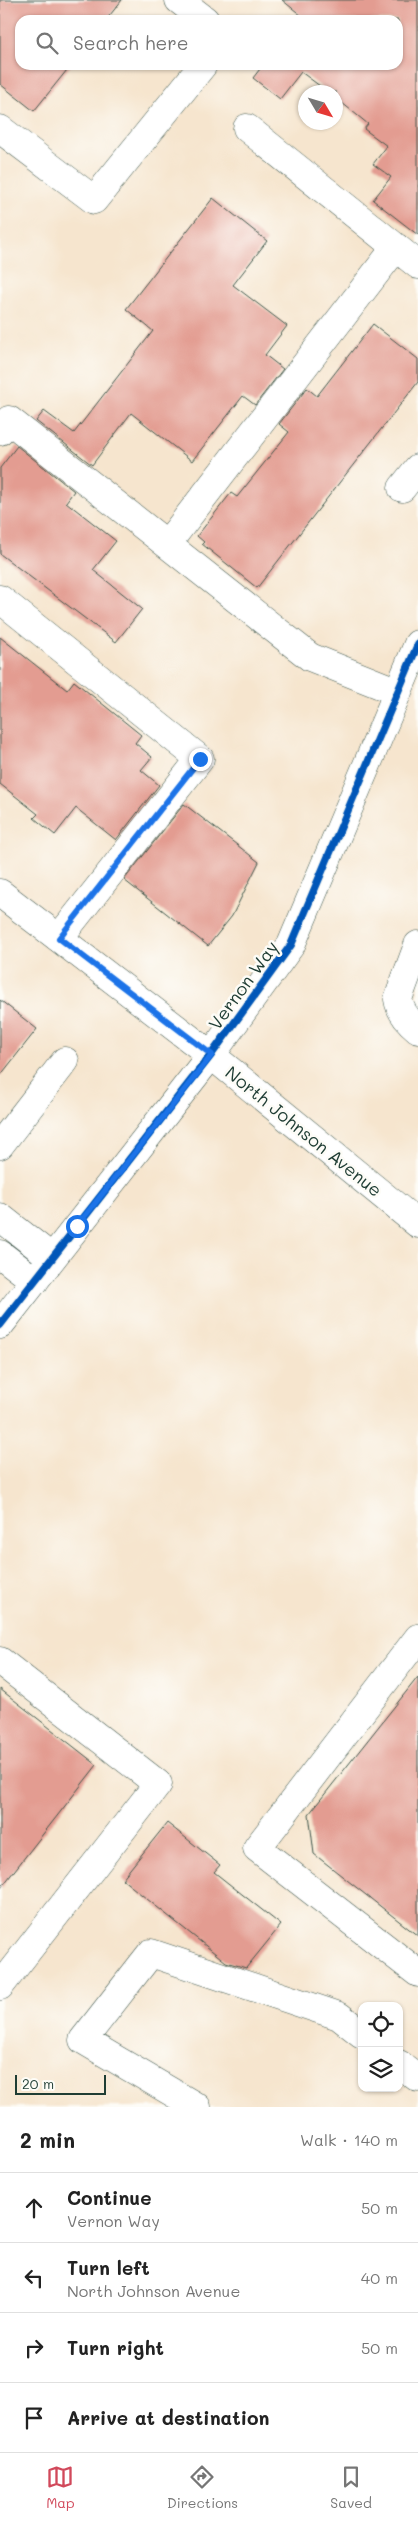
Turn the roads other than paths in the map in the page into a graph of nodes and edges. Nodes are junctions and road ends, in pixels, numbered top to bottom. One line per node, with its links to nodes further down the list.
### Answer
1 (179, 0): 2 (street)
2 (199, 15)
3 (199, 70): 5 (street)
4 (247, 128): 6 (street)
5 (0, 129)
6 (396, 247): 7 (street); 9 (street)
7 (418, 265)
8 (0, 432): 9 (street)
9 (167, 544): 12 (street)
10 (0, 599): 14 (street)
11 (418, 644): 12 (street, Vernon Way)
12 (398, 692): 17 (street, Vernon Way)
13 (0, 893): 14 (street, North Johnson Avenue)
14 (59, 938): 17 (street, North Johnson Avenue)
15 (418, 945): 16 (street)
16 (418, 1029)
17 (212, 1055): 21 (street, North Johnson Avenue); 23 (street, Vernon Way)
18 (65, 1061): 19 (street)
19 (0, 1144)
20 (0, 1216): 23 (street)
21 (418, 1224)
22 (0, 1254): 24 (street)
23 (52, 1258): 24 (street, Vernon Way)
24 (34, 1281): 25 (street, Vernon Way)
25 (0, 1325)
26 (418, 1638): 28 (street)
27 (0, 1662): 29 (street)
28 (418, 1973)
29 (0, 1986)
30 (358, 2031): 33 (street)
31 (403, 2067): 32 (street)
32 (418, 2078)
33 (197, 2107)

